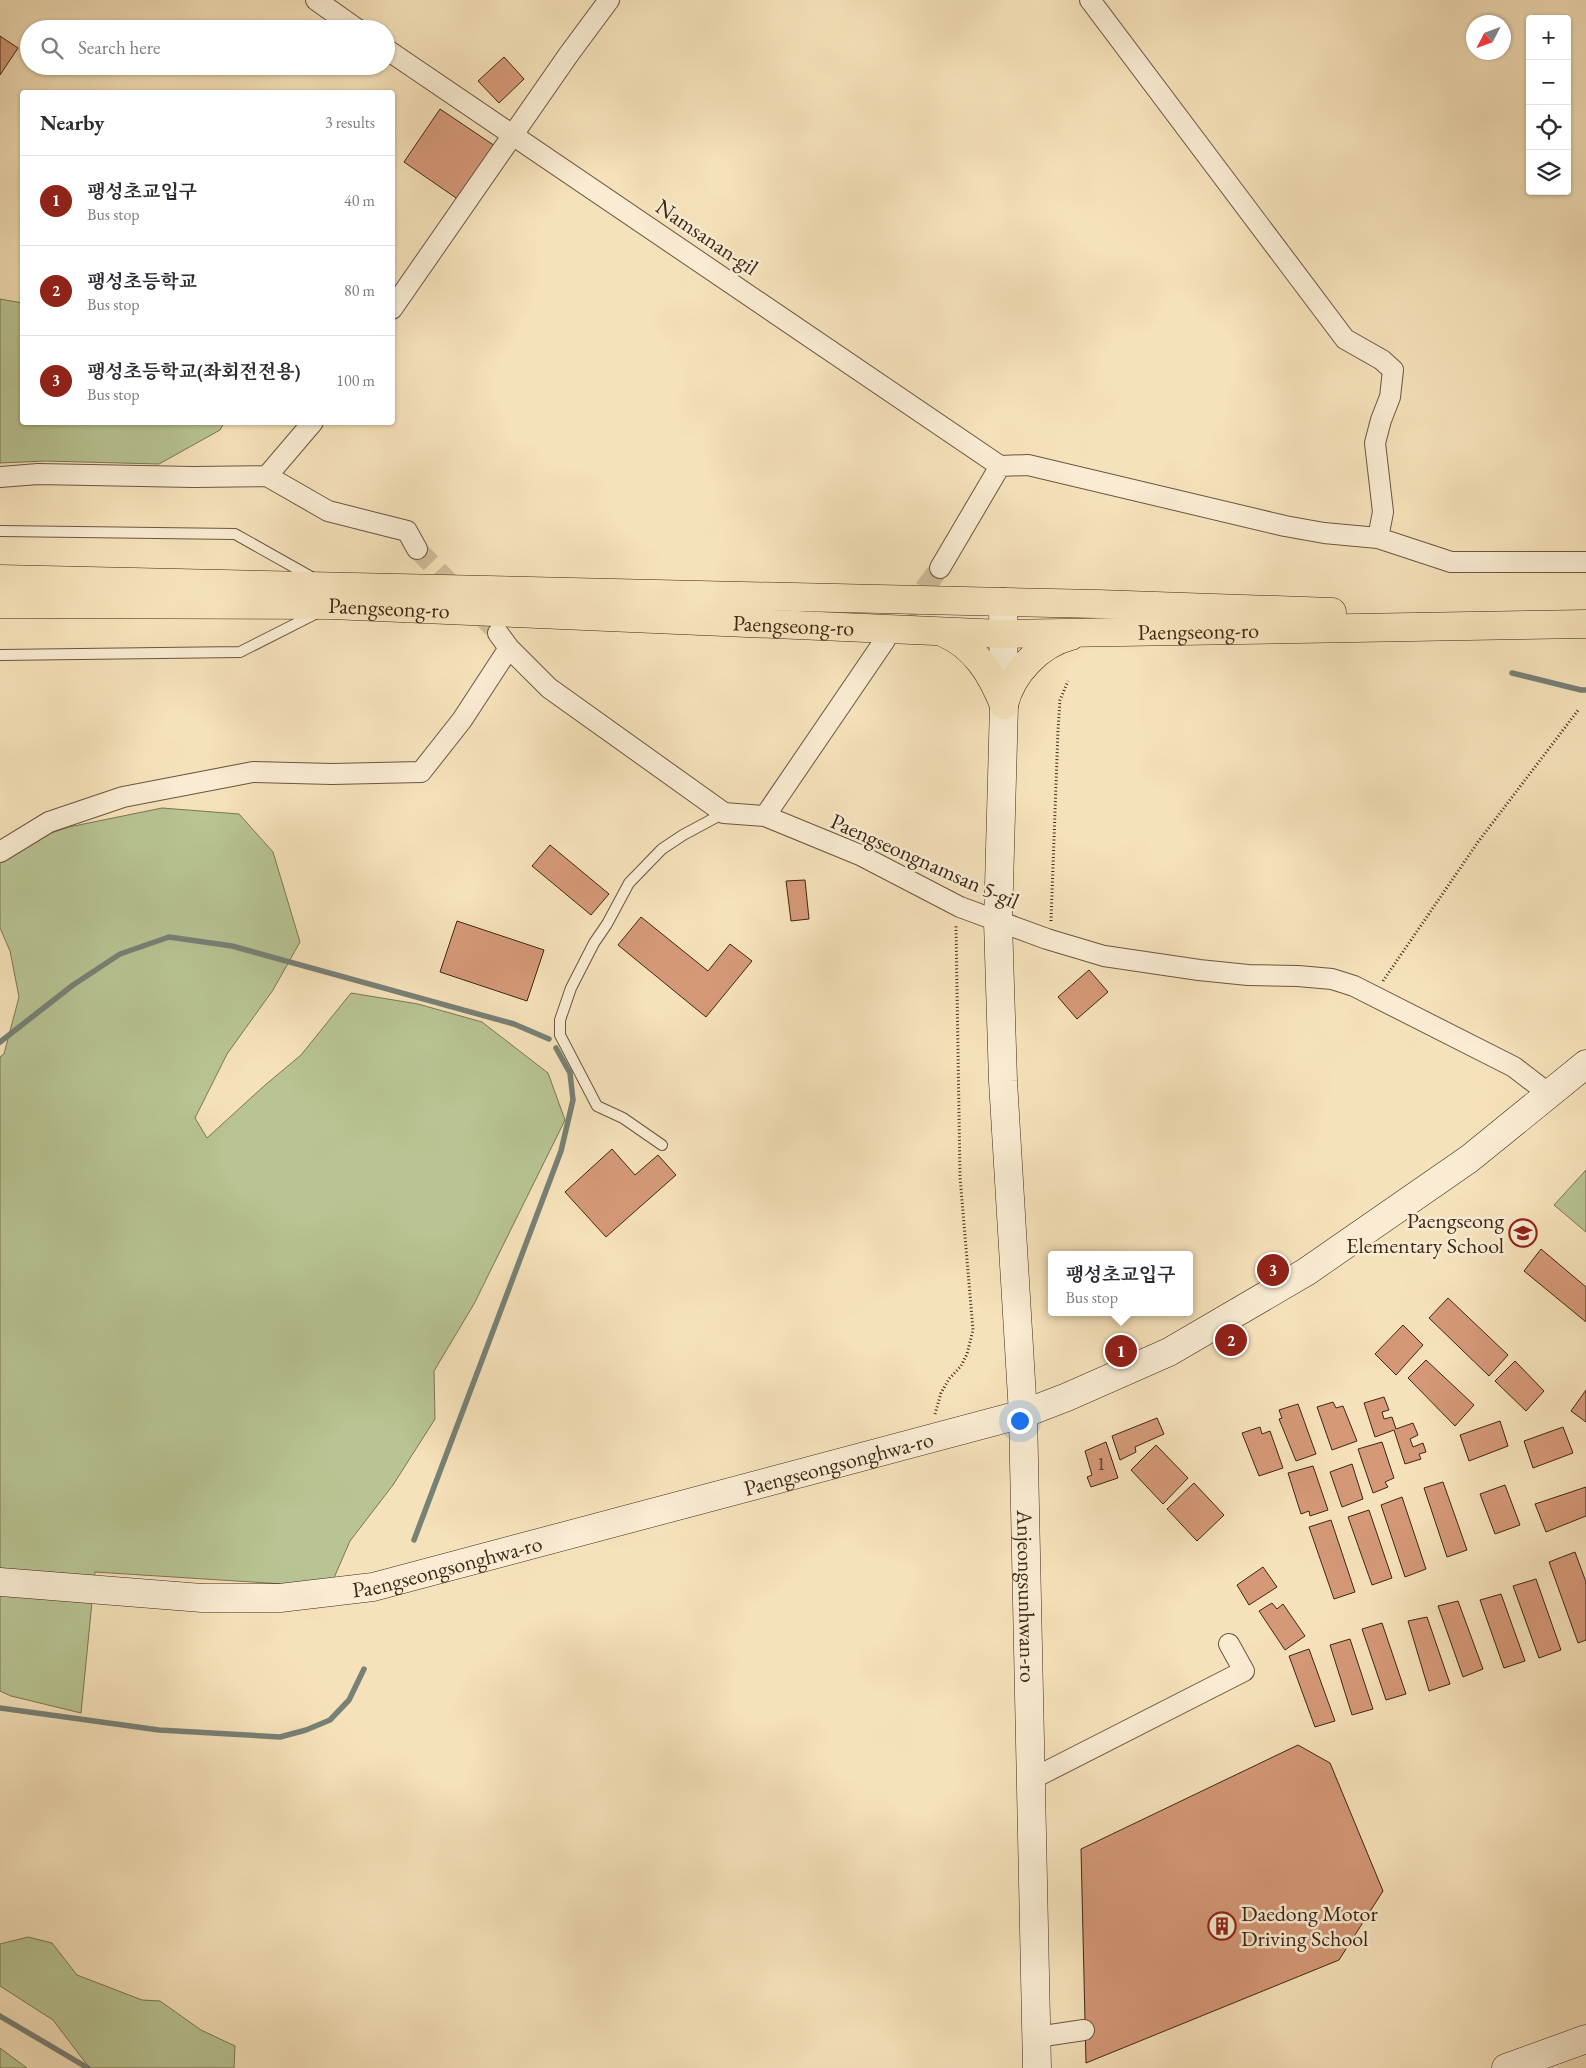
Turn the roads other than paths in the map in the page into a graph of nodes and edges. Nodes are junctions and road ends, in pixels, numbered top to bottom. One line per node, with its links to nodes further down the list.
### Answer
1 (316, 0): 4 (street)
2 (609, 0): 6 (street)
3 (1090, 0): 13 (street)
4 (344, 20)
5 (395, 55): 6 (street, Namsanan-gil)
6 (515, 135): 7 (street); 9 (street, Namsanan-gil)
7 (395, 305)
8 (310, 425): 10 (street)
9 (1000, 466): 13 (street); 16 (street)
10 (267, 476): 11 (street); 14 (street)
11 (0, 477)
12 (0, 531): 18 (lane)
13 (1378, 538): 15 (street)
14 (417, 549)
15 (1586, 562)
16 (940, 568)
17 (0, 579): 18 (main road, Paengseong-ro)
18 (330, 596): 19 (main road, Paengseong-ro); 20 (main road, Paengseong-ro); 23 (main road, Paengseong-ro); 27 (lane)
19 (1003, 602): 21 (main road, Paengseong-ro); 25 (street, Anjeongsunhwan-ro)
20 (0, 604)
21 (1586, 606)
22 (1586, 624): 24 (main road, Paengseong-ro)
23 (941, 632): 25 (main road, Paengseong-ro); 28 (main road)
24 (1081, 633): 25 (main road, Paengseong-ro); 28 (main road)
25 (1003, 634): 28 (street, Anjeongsunhwan-ro)
26 (886, 640): 30 (street)
27 (0, 656)
28 (1004, 705): 32 (street, Anjeongsunhwan-ro)
29 (724, 813): 30 (street, Paengseongnamsan 5-gil); 31 (street); 35 (lane)
30 (765, 816): 32 (street, Paengseongnamsan 5-gil)
31 (0, 852)
32 (998, 922): 34 (street, Paengseongnamsan 5-gil); 36 (street, Anjeongsunhwan-ro)
33 (1586, 1064): 34 (street, Paengseongsonghwa-ro)
34 (1549, 1094): 36 (street, Paengseongsonghwa-ro)
35 (662, 1145)
36 (1023, 1414): 37 (street, Paengseongsonghwa-ro); 39 (street, Anjeongsunhwan-ro)
37 (0, 1582)
38 (1229, 1644): 39 (street)
39 (1032, 1780): 41 (street, Anjeongsunhwan-ro)
40 (1084, 2030): 41 (street)
41 (1037, 2037): 43 (street, Anjeongsunhwan-ro)
42 (1586, 2039): 44 (street)
43 (1037, 2068)
44 (1506, 2068)

